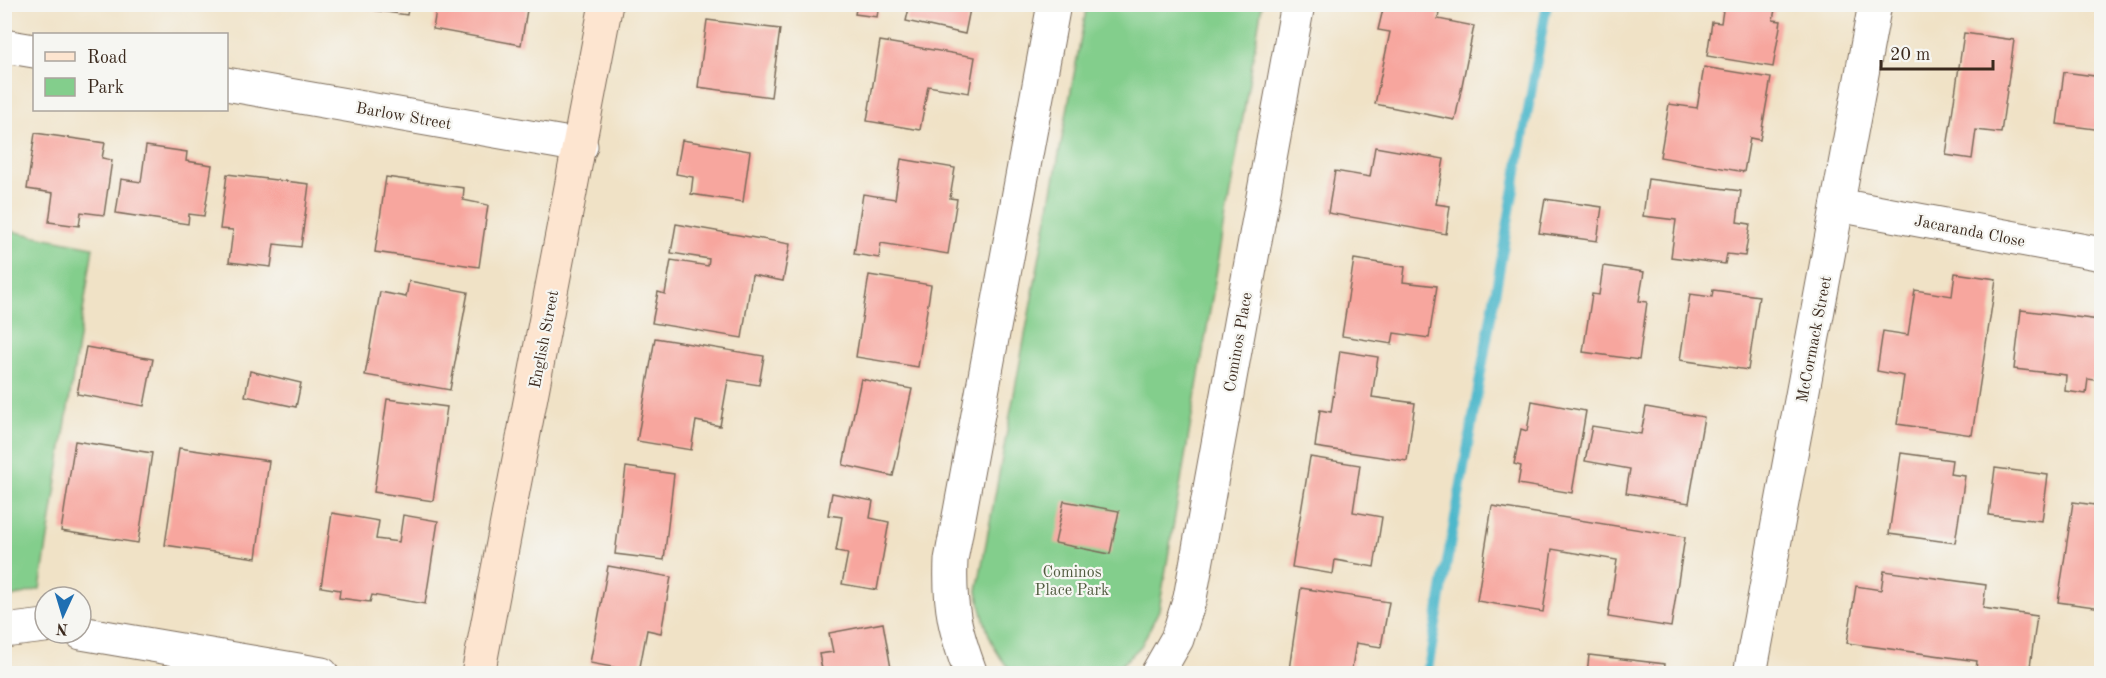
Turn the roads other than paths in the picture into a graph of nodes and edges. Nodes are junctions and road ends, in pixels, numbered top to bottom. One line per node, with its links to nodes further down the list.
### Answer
1 (606, 4): 8 (street, English Street)
2 (1054, 4): 16 (street)
3 (1298, 4): 17 (street, Cominos Place)
4 (1875, 4): 9 (street, McCormack Street)
5 (4, 46): 6 (street)
6 (33, 51)
7 (228, 84): 8 (street, Barlow Street)
8 (581, 146): 15 (street, English Street)
9 (1838, 205): 10 (street, Jacaranda Close); 18 (street, McCormack Street)
10 (2102, 254)
11 (33, 627): 12 (street)
12 (4, 631)
13 (93, 635): 14 (street)
14 (322, 674)
15 (478, 674)
16 (971, 674)
17 (1157, 674)
18 (1750, 674)

